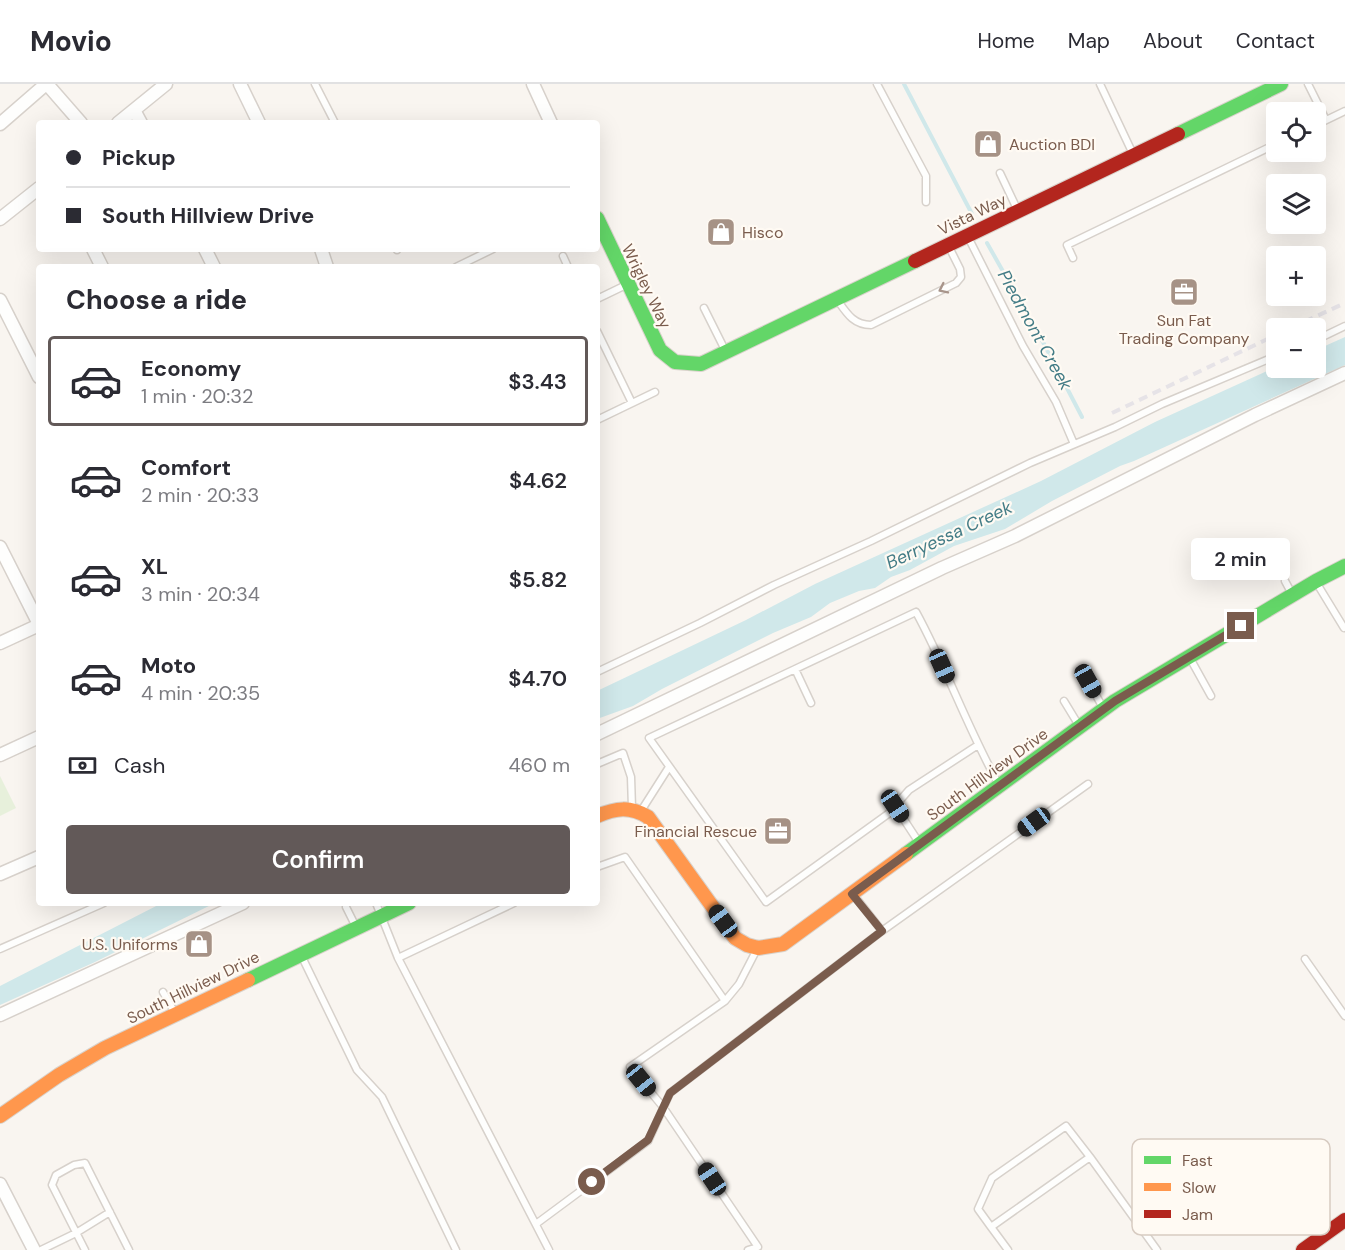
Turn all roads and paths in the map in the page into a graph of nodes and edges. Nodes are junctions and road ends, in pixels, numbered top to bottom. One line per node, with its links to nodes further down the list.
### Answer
1 (47, 84): 13 (street); 20 (street)
2 (166, 84): 11 (street)
3 (240, 84): 16 (street)
4 (315, 84): 17 (lane)
5 (533, 84): 18 (street)
6 (877, 84): 25 (lane)
7 (1100, 84): 22 (lane)
8 (1281, 84): 22 (street, Vista Way)
9 (1308, 84): 10 (lane)
10 (1317, 102)
11 (134, 110): 14 (street); 15 (street)
12 (1345, 111): 19 (lane)
13 (78, 120)
14 (122, 120)
15 (139, 120)
16 (258, 120)
17 (333, 120)
18 (550, 120)
19 (1326, 120)
20 (0, 124)
21 (1266, 149): 33 (lane)
22 (1133, 154): 26 (street, Vista Way)
23 (1000, 173): 26 (lane)
24 (36, 190): 27 (street)
25 (926, 202)
26 (1018, 210): 29 (street, Vista Way)
27 (0, 219)
28 (600, 224): 36 (street, Wrigley Way)
29 (966, 234): 30 (street, Vista Way); 52 (lane)
30 (948, 243): 38 (street, Vista Way); 38 (lane, one-way to 38)
31 (487, 252): 34 (lane)
32 (563, 256): 35 (lane)
33 (1073, 258)
34 (462, 264)
35 (567, 264)
36 (628, 284): 37 (lane); 46 (street, Wrigley Way)
37 (600, 298)
38 (836, 298): 44 (street, Vista Way)
39 (0, 300): 47 (street)
40 (704, 308): 44 (lane)
41 (1345, 326): 42 (lane)
42 (1326, 335)
43 (600, 337): 50 (lane)
44 (726, 351): 46 (street, Vista Way)
45 (1266, 360): 52 (lane)
46 (675, 362)
47 (36, 370)
48 (1345, 373): 71 (street)
49 (655, 392): 50 (lane)
50 (632, 403): 51 (lane)
51 (600, 419)
52 (1074, 444): 64 (lane)
53 (0, 547): 58 (street)
54 (1345, 566): 56 (street, South Hillview Drive)
55 (1285, 581): 57 (lane)
56 (1316, 581): 57 (street, South Hillview Drive); 60 (lane)
57 (1293, 595): 62 (street, South Hillview Drive)
58 (36, 618)
59 (36, 625): 61 (street)
60 (1344, 628)
61 (0, 643)
62 (1189, 657): 66 (lane); 69 (street, South Hillview Drive)
63 (795, 669): 68 (lane); 73 (lane); 76 (lane)
64 (600, 671)
65 (1088, 681): 69 (lane)
66 (1211, 696)
67 (1064, 701): 70 (lane)
68 (811, 703)
69 (1104, 709): 70 (street, South Hillview Drive)
70 (1079, 727): 78 (street, South Hillview Drive)
71 (600, 733)
72 (36, 738): 74 (street)
73 (978, 745): 78 (lane); 79 (lane)
74 (0, 755)
75 (600, 763): 80 (lane)
76 (669, 767): 79 (lane); 80 (lane)
77 (1088, 784): 94 (lane)
78 (1000, 786): 82 (street, South Hillview Drive)
79 (895, 806): 82 (lane)
80 (636, 810): 81 (street); 96 (street)
81 (600, 815)
82 (920, 844): 86 (street, South Hillview Drive)
83 (36, 858): 85 (street)
84 (600, 866): 101 (lane)
85 (0, 874)
86 (852, 894): 94 (lane); 96 (street, South Hillview Drive)
87 (97, 906): 95 (lane)
88 (236, 906): 103 (street)
89 (394, 906): 92 (street, South Hillview Drive)
90 (508, 906): 98 (lane)
91 (346, 907): 93 (lane)
92 (379, 909): 93 (street, South Hillview Drive); 98 (lane)
93 (356, 927): 97 (street, South Hillview Drive)
94 (882, 931): 105 (lane)
95 (0, 949)
96 (758, 949): 101 (lane)
97 (300, 954): 102 (street, South Hillview Drive); 122 (lane)
98 (398, 958): 112 (lane)
99 (1305, 958): 104 (lane)
100 (163, 992): 102 (lane)
101 (725, 1001): 105 (lane)
102 (175, 1014): 106 (street, South Hillview Drive)
103 (0, 1015)
104 (1345, 1016)
105 (663, 1107): 112 (lane); 124 (lane)
106 (0, 1116)
107 (1090, 1157): 110 (lane); 113 (lane); 113 (lane)
108 (0, 1184): 118 (street)
109 (110, 1212): 115 (lane); 115 (lane); 121 (lane)
110 (1132, 1215)
111 (1345, 1220): 114 (street)
112 (536, 1224): 123 (lane)
113 (991, 1227): 125 (lane)
114 (1330, 1231)
115 (76, 1233): 119 (lane); 120 (lane)
116 (1146, 1235): 126 (lane)
117 (1324, 1235): 127 (street)
118 (34, 1250)
119 (40, 1250)
120 (85, 1250)
121 (129, 1250)
122 (456, 1250)
123 (549, 1250)
124 (748, 1250)
125 (1008, 1250)
126 (1157, 1250)
127 (1303, 1250)

